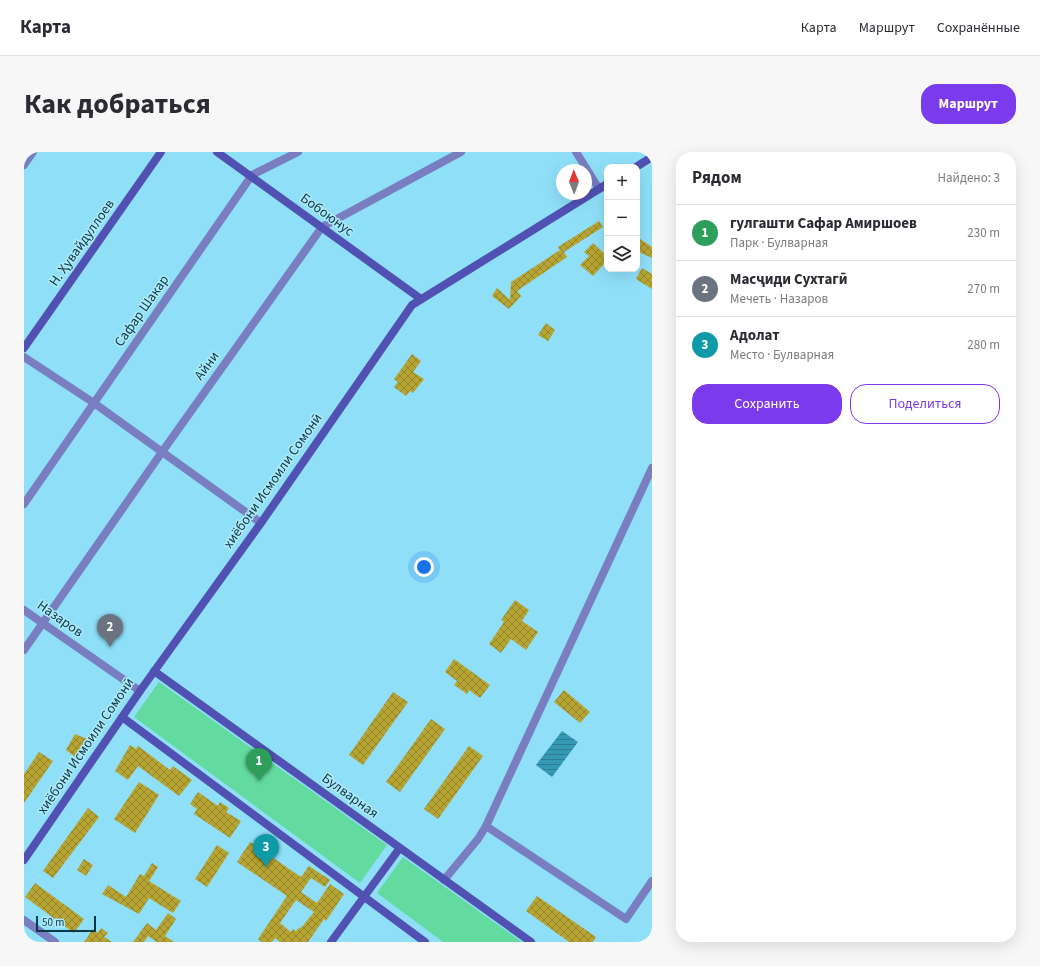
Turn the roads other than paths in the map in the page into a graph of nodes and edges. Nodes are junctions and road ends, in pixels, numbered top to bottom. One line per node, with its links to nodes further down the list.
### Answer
1 (33, 152): 10 (street)
2 (161, 152): 16 (street, Н. Ҳувайдуллоев)
3 (217, 152): 11 (street, Бобоюнус)
4 (298, 152): 11 (street, Сафар Шакар)
5 (461, 152): 7 (street, Айни)
6 (576, 152): 13 (street)
7 (447, 155): 14 (street, Айни)
8 (652, 157): 9 (street)
9 (640, 164)
10 (24, 165)
11 (252, 175): 14 (street, Бобоюнус); 18 (street, Сафар Шакар)
12 (604, 186): 13 (street, хиёбони Исмоили Сомонӣ)
13 (599, 189): 15 (street, хиёбони Исмоили Сомонӣ)
14 (322, 227): 15 (street, Бобоюнус); 19 (street, Айни)
15 (421, 299): 22 (street, хиёбони Исмоили Сомонӣ)
16 (24, 348)
17 (24, 357): 18 (street)
18 (94, 403): 19 (street); 21 (street, Сафар Шакар)
19 (162, 452): 22 (street); 24 (street, Айни)
20 (652, 468): 29 (street)
21 (24, 504)
22 (261, 523): 26 (street, хиёбони Исмоили Сомонӣ)
23 (24, 610): 24 (street, Назаров)
24 (42, 623): 25 (street, Айни); 27 (street, Назаров)
25 (24, 650)
26 (154, 671): 27 (street, хиёбони Исмоили Сомонӣ); 30 (street, Булварная)
27 (140, 691): 28 (street, хиёбони Исмоили Сомонӣ)
28 (122, 717): 31 (street, хиёбони Исмоили Сомонӣ); 34 (street)
29 (486, 826): 32 (street); 33 (street)
30 (399, 849): 32 (street, Булварная); 34 (street)
31 (24, 860)
32 (444, 880): 39 (street, Булварная)
33 (652, 881)
34 (364, 896): 37 (street); 38 (street)
35 (24, 920): 36 (street)
36 (55, 942)
37 (331, 942)
38 (426, 942)
39 (530, 942)

